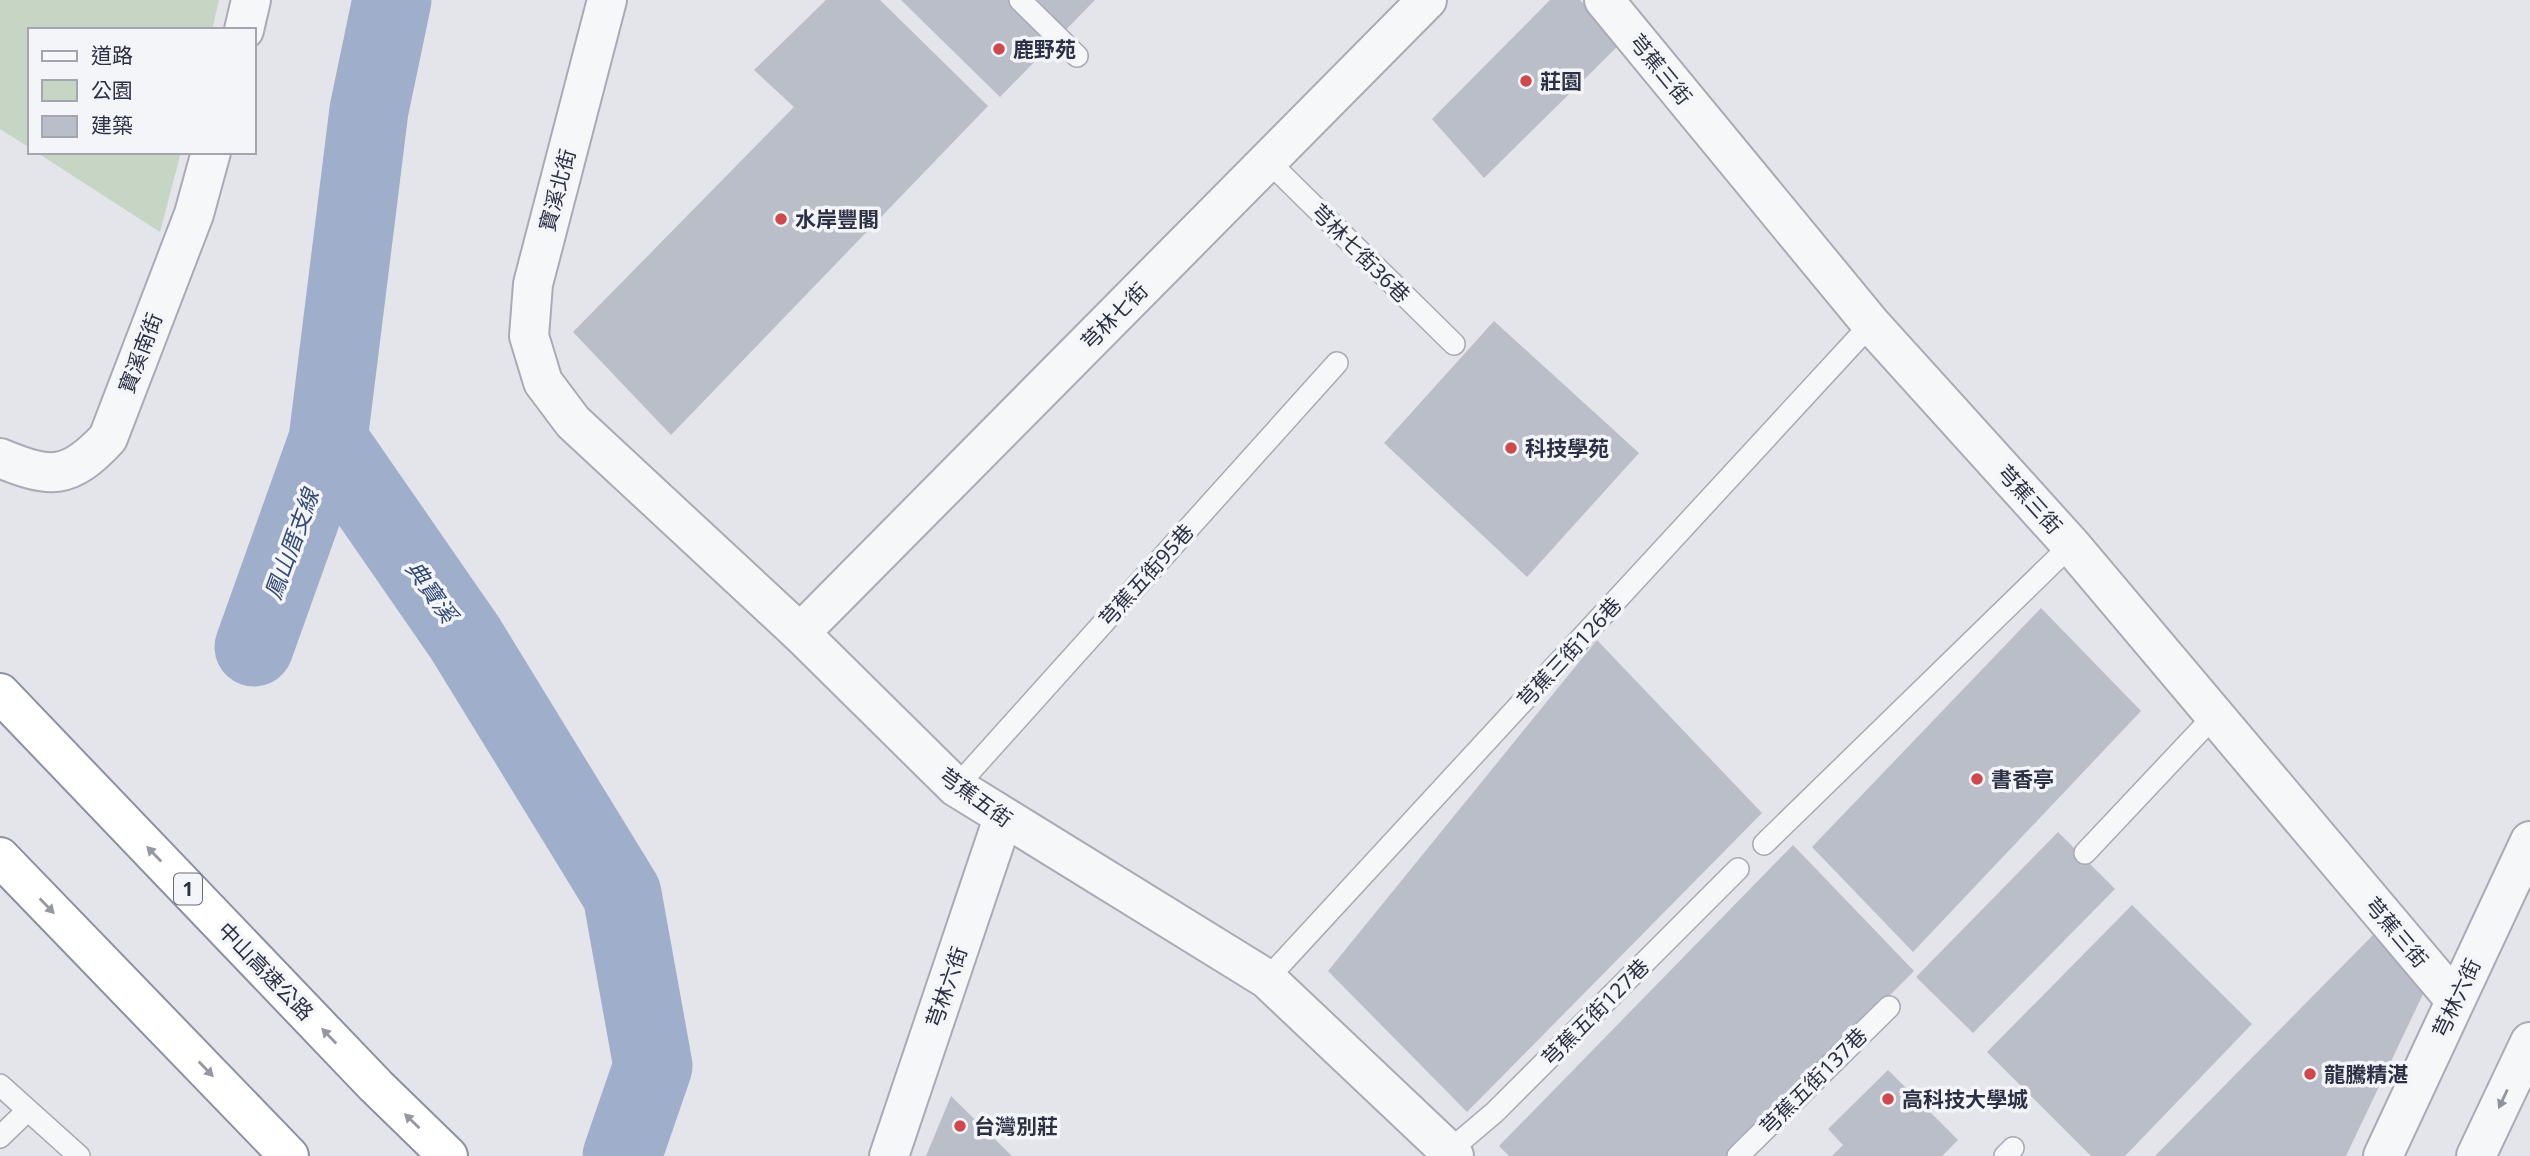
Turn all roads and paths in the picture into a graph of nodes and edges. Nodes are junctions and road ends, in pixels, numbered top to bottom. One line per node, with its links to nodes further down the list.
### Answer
1 (251, 0): 6 (street)
2 (607, 0): 13 (street, 寶溪北街)
3 (1020, 0): 7 (lane)
4 (1427, 0): 9 (street, 芎林七街)
5 (1604, 0): 10 (street, 芎蕉三街)
6 (244, 28)
7 (1077, 56)
8 (210, 154): 14 (street, 寶溪南街)
9 (1268, 161): 11 (lane, 芎林七街36巷); 16 (street, 芎林七街)
10 (1871, 324): 15 (street, 芎蕉三街); 26 (lane, 芎蕉三街126巷)
11 (1454, 344)
12 (1337, 363): 19 (lane, 芎蕉五街95巷)
13 (543, 382): 16 (street, 芎蕉五街)
14 (0, 457)
15 (2071, 545): 18 (street, 芎蕉三街); 22 (lane)
16 (800, 633): 19 (street, 芎蕉五街)
17 (0, 693): 36 (highway, 中山高速公路 / 1, one-way to 17)
18 (2214, 716): 23 (lane); 27 (street, 芎蕉三街)
19 (956, 787): 20 (street, 芎蕉五街)
20 (1003, 818): 26 (street, 芎蕉五街); 37 (street, 芎林六街)
21 (2530, 841): 27 (street, 芎林六街)
22 (1764, 844)
23 (2085, 853)
24 (0, 857): 35 (highway, one-way to 35)
25 (1738, 869): 33 (lane, 芎蕉五街127巷)
26 (1267, 979): 33 (street, 芎蕉五街)
27 (2455, 1000): 39 (street, 芎林六街)
28 (1889, 1007): 38 (lane, 芎蕉五街137巷)
29 (2530, 1042): 40 (street, one-way to 40)
30 (0, 1085): 31 (lane)
31 (29, 1110): 32 (lane); 34 (lane)
32 (0, 1137)
33 (1452, 1154)
34 (79, 1156)
35 (289, 1156)
36 (449, 1156)
37 (888, 1156)
38 (1738, 1156)
39 (2383, 1156)
40 (2476, 1156)

